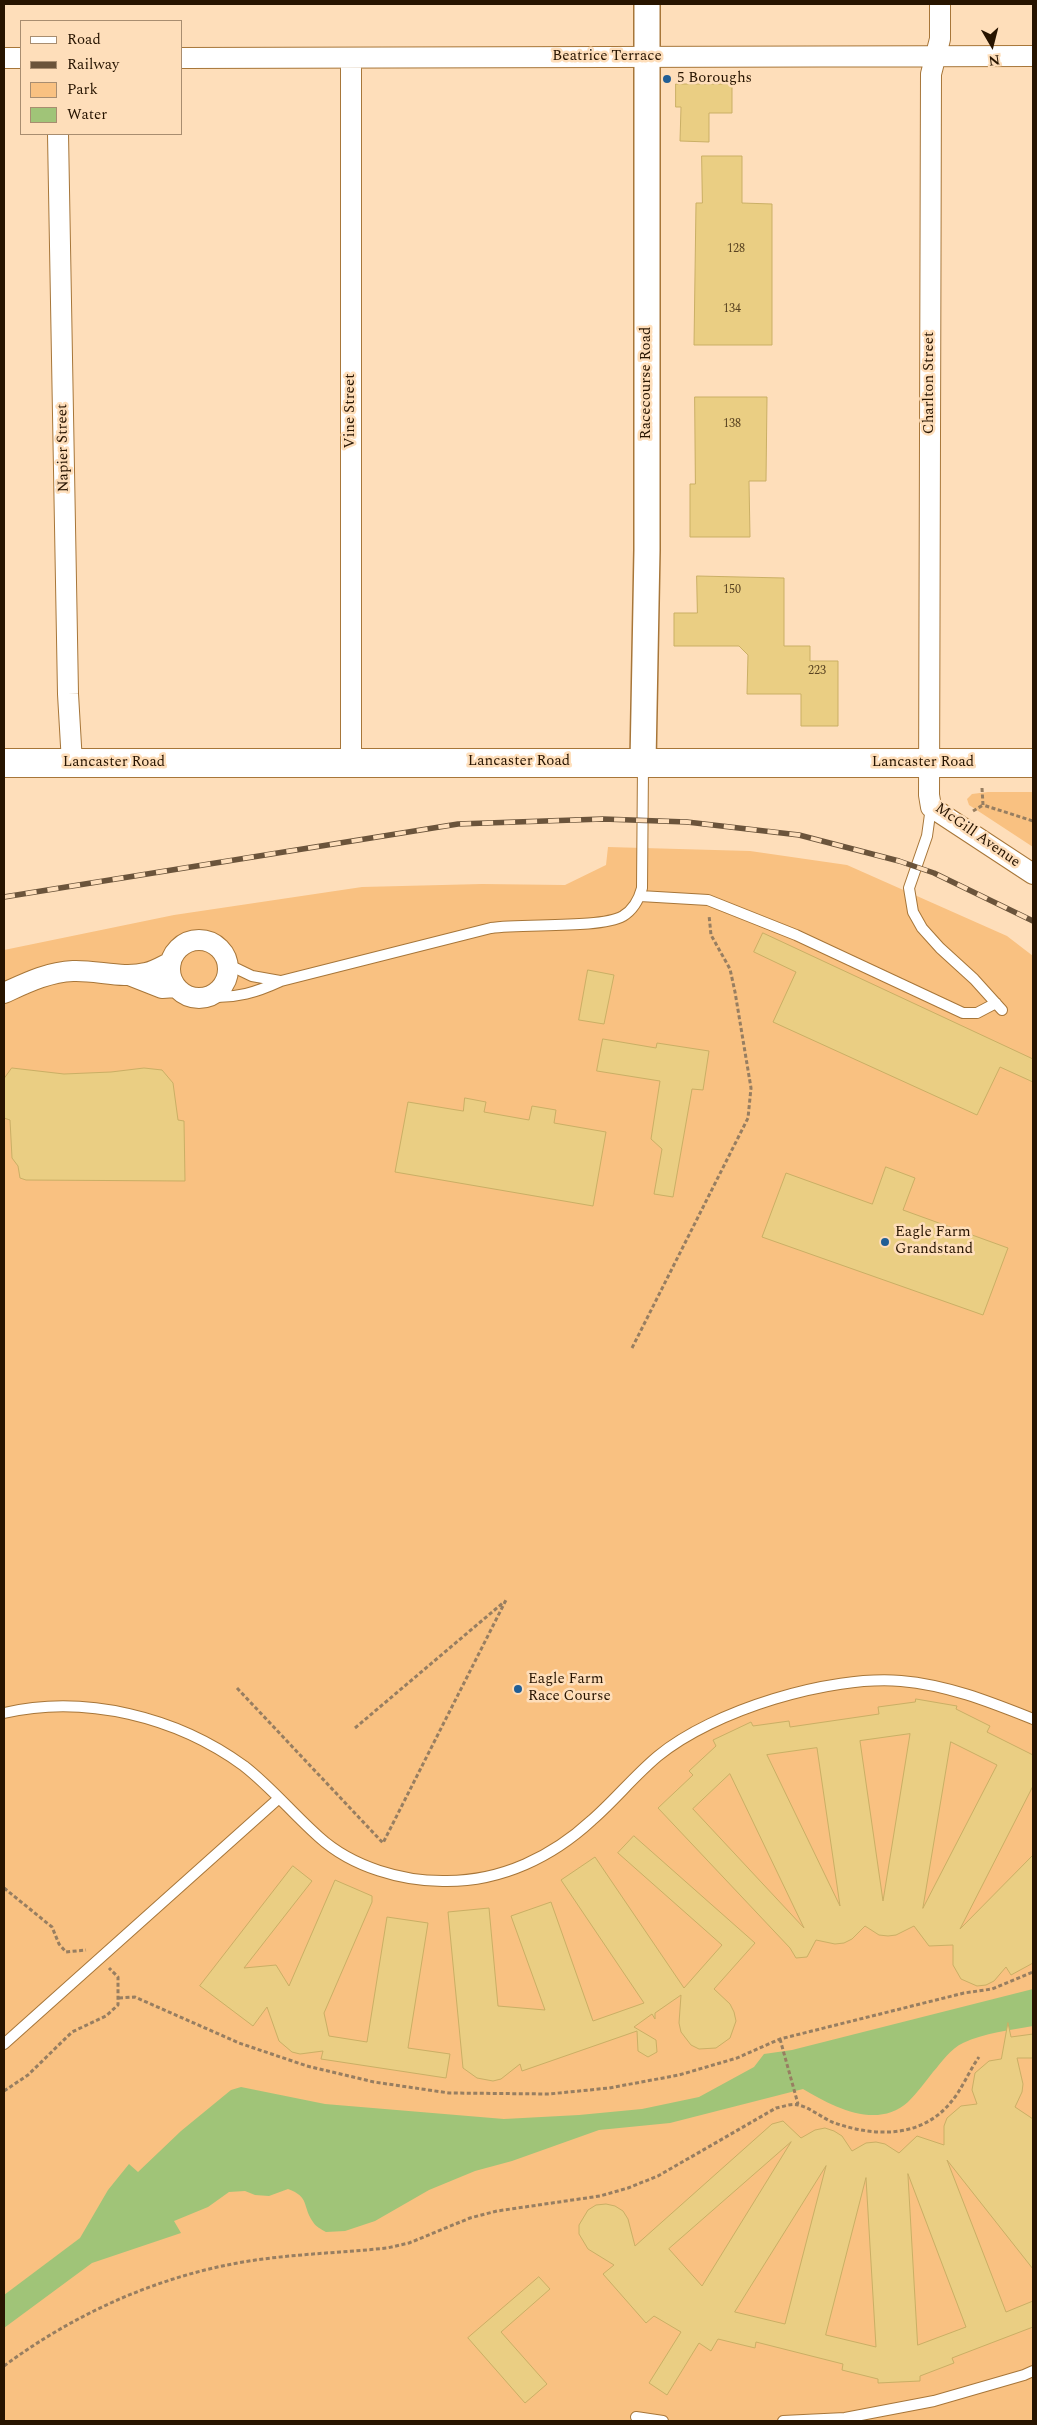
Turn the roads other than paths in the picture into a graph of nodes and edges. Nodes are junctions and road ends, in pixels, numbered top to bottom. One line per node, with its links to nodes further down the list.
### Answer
1 (648, 4): 4 (street, Racecourse Road)
2 (940, 4): 5 (street, Charlton Street)
3 (1033, 56): 5 (street, Beatrice Terrace)
4 (647, 57): 5 (street, Beatrice Terrace); 9 (street, Beatrice Terrace); 12 (street, Racecourse Road)
5 (936, 57): 13 (street, Charlton Street)
6 (4, 58): 7 (street)
7 (20, 58)
8 (182, 58): 9 (street, Beatrice Terrace)
9 (351, 59): 11 (street, Vine Street)
10 (58, 135): 15 (street, Napier Street)
11 (351, 762): 12 (main road, Lancaster Road); 15 (main road, Lancaster Road)
12 (643, 762): 13 (main road, Lancaster Road); 19 (lane)
13 (929, 762): 16 (main road, Lancaster Road); 17 (street, McGill Avenue)
14 (4, 763): 15 (main road, Lancaster Road)
15 (72, 763)
16 (1033, 763)
17 (931, 807): 18 (street, McGill Avenue); 19 (lane)
18 (1033, 874)
19 (640, 896): 23 (lane)
20 (171, 962): 21 (street); 22 (street); 24 (street)
21 (227, 964): 23 (lane); 26 (street)
22 (129, 975): 24 (street); 25 (street)
23 (281, 981): 26 (lane)
24 (176, 987): 26 (street)
25 (4, 993)
26 (209, 996)
27 (4, 1714): 29 (lane)
28 (1033, 1719): 29 (lane)
29 (278, 1799): 30 (lane)
30 (4, 2044)
31 (1033, 2371): 34 (lane)
32 (636, 2417): 33 (lane)
33 (663, 2421)
34 (783, 2421)

